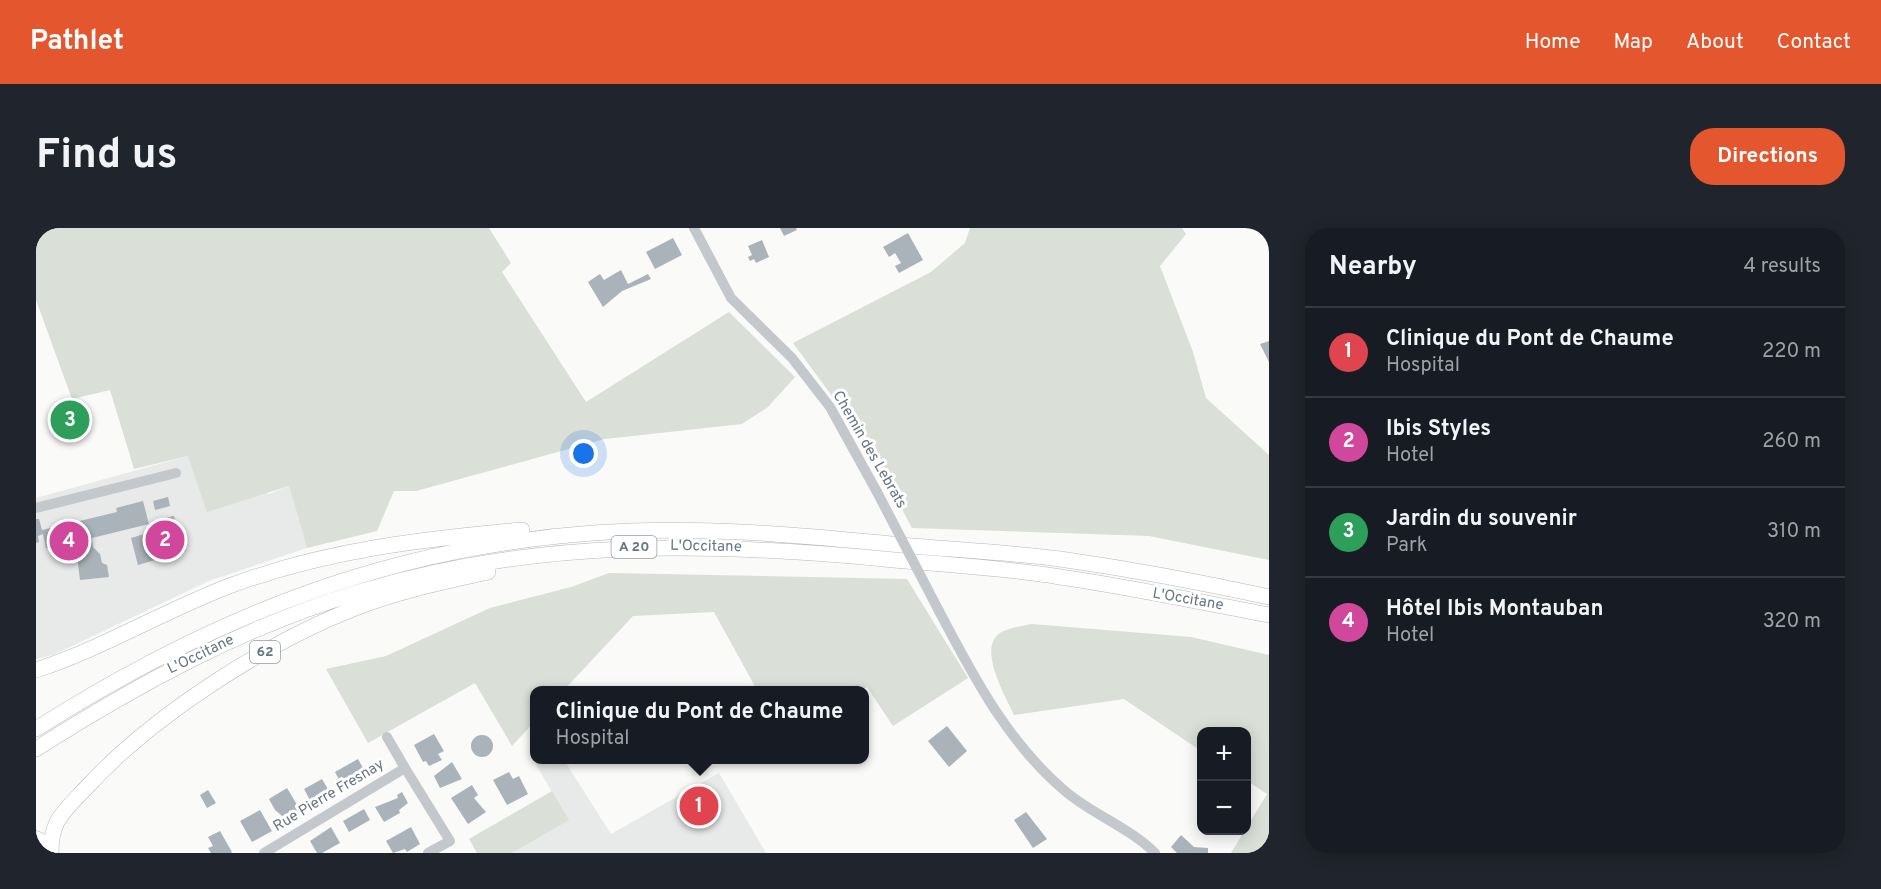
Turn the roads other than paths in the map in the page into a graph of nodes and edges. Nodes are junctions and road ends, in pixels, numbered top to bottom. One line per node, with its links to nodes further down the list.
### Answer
1 (694, 228): 17 (street, Chemin des Lebrats, bridge)
2 (176, 473): 3 (street)
3 (36, 508)
4 (594, 533): 6 (highway, L'Occitane / A 20); 8 (highway); 9 (highway, L'Occitane / A 20)
5 (549, 553): 7 (highway, L'Occitane / A 20); 11 (highway, L'Occitane / A 20); 14 (highway, 62)
6 (1269, 597)
7 (1269, 615)
8 (36, 670)
9 (36, 729)
10 (387, 737): 12 (street)
11 (36, 749)
12 (405, 768): 15 (street, Rue Pierre Fresnay); 16 (street, Rue Pierre Fresnay)
13 (36, 838): 14 (main road)
14 (50, 853)
15 (264, 853)
16 (428, 853)
17 (1155, 853)

